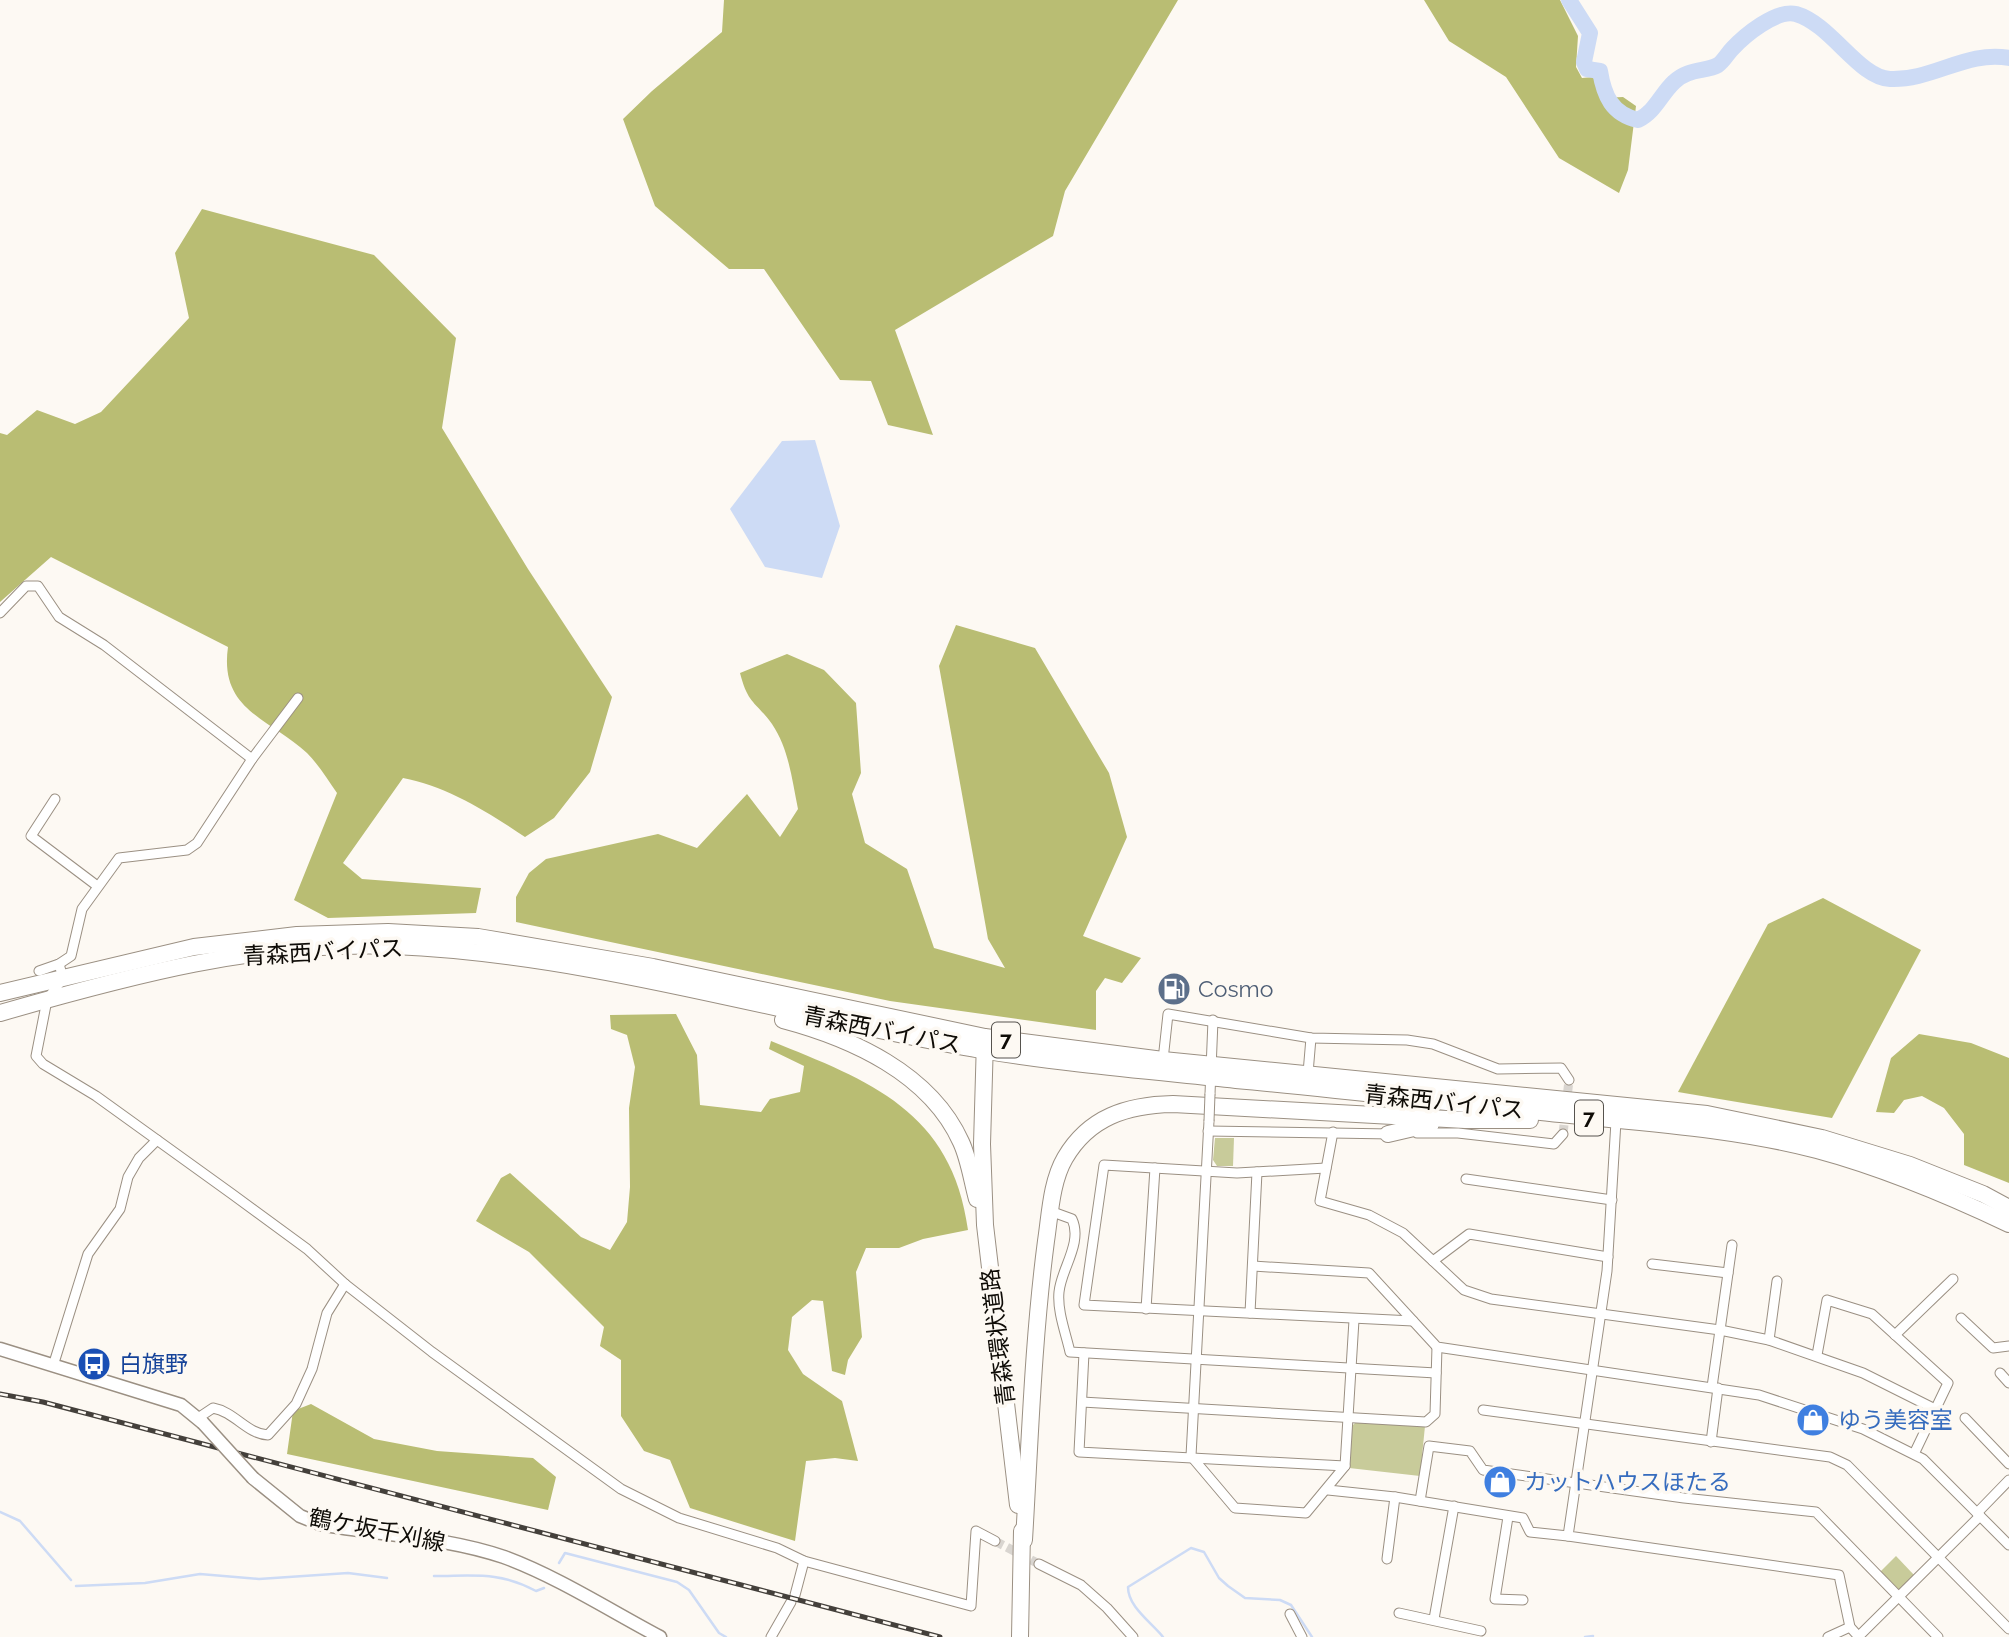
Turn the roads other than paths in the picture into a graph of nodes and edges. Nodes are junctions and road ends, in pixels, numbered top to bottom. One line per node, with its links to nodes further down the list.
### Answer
1 (0, 613): 3 (street)
2 (298, 698): 3 (street)
3 (252, 758): 5 (street)
4 (55, 799): 5 (street)
5 (96, 885): 7 (street)
6 (39, 971): 7 (street)
7 (61, 971): 9 (highway, 青森西バイパス / 7); 10 (street); 14 (highway, 青森西バイパス / 7)
8 (666, 985): 10 (highway, 青森西バイパス / 7); 14 (highway, 青森西バイパス / 7); 35 (highway)
9 (0, 993)
10 (47, 999): 11 (highway, 青森西バイパス / 7); 25 (street)
11 (0, 1013)
12 (1213, 1020): 13 (street); 15 (street); 16 (street)
13 (1311, 1038): 17 (street); 18 (street)
14 (984, 1044): 15 (highway, 青森西バイパス / 7); 16 (highway, 青森西バイパス / 7); 35 (highway, 青森環状道路 / 7)
15 (1163, 1060): 16 (highway, 青森西バイパス / 7)
16 (1210, 1071): 17 (highway, 青森西バイパス / 7); 20 (highway, 青森西バイパス / 7); 21 (street, bridge)
17 (1308, 1073): 32 (highway, 青森西バイパス / 7)
18 (1569, 1080)
19 (1465, 1120): 20 (highway); 23 (highway); 33 (highway)
20 (1616, 1121): 31 (street); 34 (highway, 青森西バイパス / 7)
21 (1209, 1126): 22 (street); 28 (street)
22 (1333, 1132): 23 (street); 27 (street)
23 (1388, 1134): 24 (street)
24 (1563, 1134)
25 (157, 1140): 44 (street); 61 (street)
26 (1155, 1168): 28 (street); 45 (street); 45 (street)
27 (1326, 1168): 29 (street); 38 (street)
28 (1204, 1170): 29 (street); 46 (street)
29 (1257, 1172): 40 (street)
30 (1466, 1179): 31 (street)
31 (1612, 1200): 37 (street)
32 (2009, 1208)
33 (1050, 1211): 58 (street); 90 (highway)
34 (2009, 1224)
35 (985, 1225): 90 (highway, 青森環状道路 / 7)
36 (1732, 1245): 41 (street)
37 (1608, 1257): 38 (street); 48 (street)
38 (1433, 1261): 48 (street)
39 (1653, 1264): 41 (street)
40 (1253, 1266): 47 (street); 51 (street)
41 (1728, 1273): 52 (street)
42 (1953, 1279): 53 (street)
43 (1777, 1281): 54 (street)
44 (345, 1284): 74 (street); 95 (street)
45 (1146, 1309): 46 (street)
46 (1198, 1311): 47 (street); 60 (street)
47 (1250, 1313): 50 (street)
48 (1600, 1313): 52 (street); 63 (street)
49 (1961, 1318): 55 (street)
50 (1354, 1320): 51 (street); 62 (street)
51 (1413, 1321): 56 (street)
52 (1720, 1329): 54 (street); 67 (street)
53 (1895, 1335): 59 (street); 69 (street)
54 (1769, 1340): 59 (street)
55 (2009, 1346)
56 (1437, 1347): 63 (street); 64 (street)
57 (0, 1349): 61 (main road, 鶴ケ坂千刈線)
58 (1084, 1353): 60 (street); 68 (street)
59 (1817, 1354): 69 (street)
60 (1195, 1360): 62 (street); 70 (street)
61 (53, 1366): 74 (main road, 鶴ケ坂千刈線)
62 (1351, 1368): 64 (street); 72 (street)
63 (1591, 1372): 67 (street); 75 (street)
64 (1436, 1373): 72 (street)
65 (2000, 1373): 66 (street)
66 (2009, 1383)
67 (1715, 1387): 76 (street); 77 (street)
68 (1083, 1402): 70 (street); 78 (street)
69 (1933, 1408): 77 (street)
70 (1192, 1409): 72 (street); 78 (street)
71 (1483, 1410): 75 (street)
72 (1348, 1417): 80 (street)
73 (1965, 1418): 79 (street)
74 (201, 1421): 105 (main road, 鶴ケ坂千刈線, bridge)
75 (1583, 1425): 76 (street); 82 (street)
76 (1710, 1442): 93 (street)
77 (1914, 1454): 87 (street)
78 (1191, 1456): 80 (street); 83 (street)
79 (2009, 1464)
80 (1345, 1466): 83 (street)
81 (2009, 1480): 87 (street)
82 (1577, 1481): 85 (street); 89 (street); 97 (street)
83 (1328, 1490): 84 (street)
84 (1395, 1497): 85 (street); 94 (street)
85 (1420, 1501): 86 (street)
86 (1454, 1506): 88 (street); 101 (street)
87 (1978, 1514): 92 (street); 93 (street)
88 (1508, 1517): 89 (street); 98 (street)
89 (1568, 1536): 102 (street)
90 (1024, 1540): 107 (highway, 青森環状道路 / 7)
91 (995, 1541): 95 (street)
92 (2009, 1545)
93 (1938, 1558): 97 (street); 103 (street)
94 (1387, 1559)
95 (804, 1560): 106 (street)
96 (1039, 1564): 108 (street)
97 (1898, 1597): 111 (street); 112 (street)
98 (1523, 1600)
99 (1398, 1613): 101 (street)
100 (1290, 1614): 109 (street)
101 (1434, 1619): 104 (street)
102 (1850, 1627): 110 (street); 111 (street)
103 (2009, 1629)
104 (1481, 1631)
105 (660, 1637)
106 (771, 1637)
107 (1020, 1637)
108 (1133, 1637)
109 (1302, 1637)
110 (1828, 1637)
111 (1858, 1637)
112 (1938, 1637)

